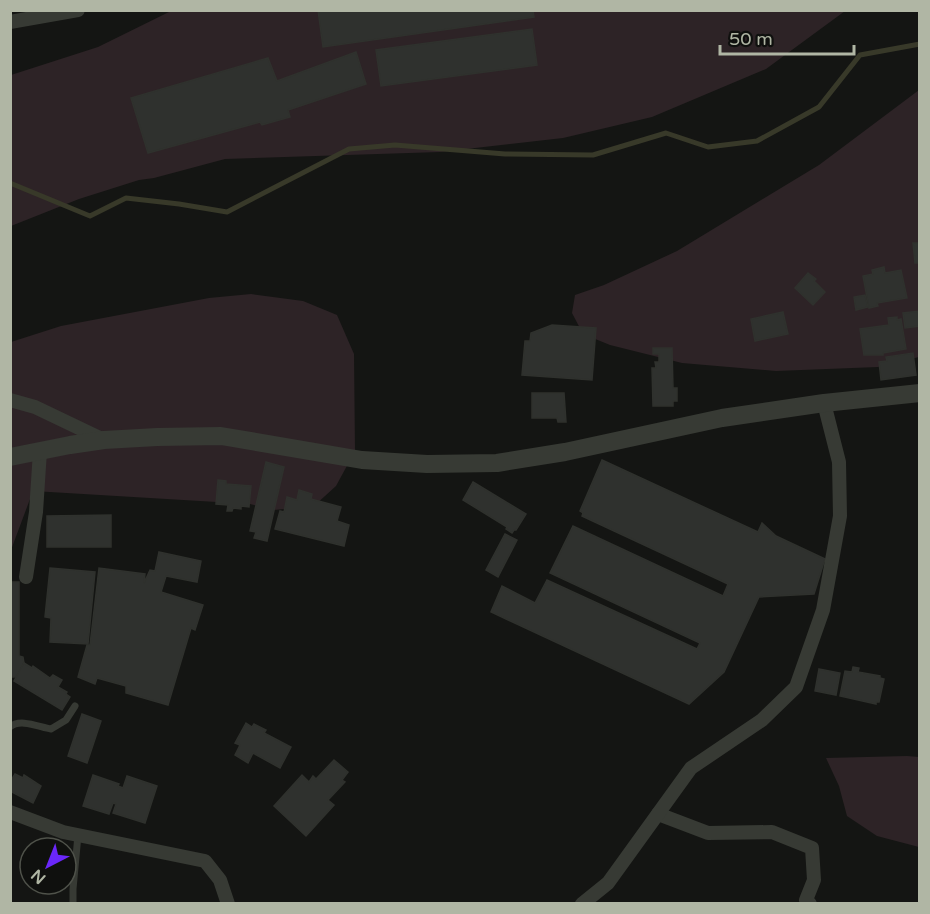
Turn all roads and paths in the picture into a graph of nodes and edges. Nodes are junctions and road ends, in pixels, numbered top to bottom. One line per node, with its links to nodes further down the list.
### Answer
1 (78, 10): 2 (street)
2 (10, 22)
3 (920, 393): 5 (street)
4 (10, 400): 6 (street)
5 (824, 403): 6 (street); 13 (street)
6 (104, 440): 7 (street)
7 (40, 451): 8 (street); 9 (street)
8 (10, 457)
9 (26, 577)
10 (75, 706): 11 (lane)
11 (10, 727)
12 (10, 812): 14 (street)
13 (658, 814): 15 (street); 18 (street)
14 (78, 835): 16 (lane); 17 (street)
15 (807, 902)
16 (73, 903)
17 (228, 903)
18 (582, 903)

